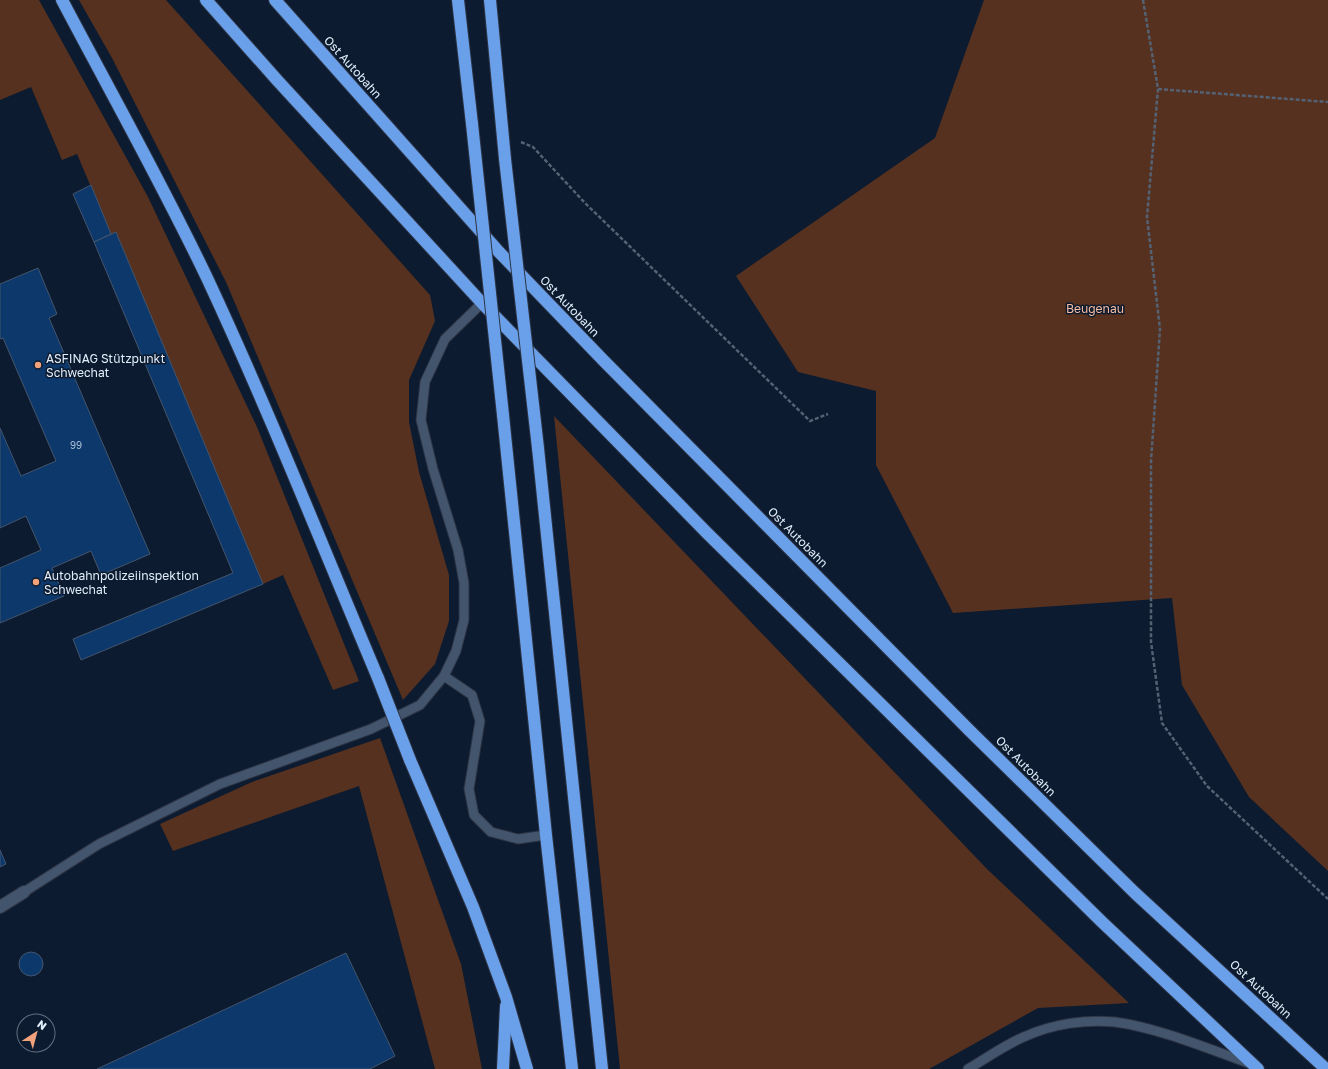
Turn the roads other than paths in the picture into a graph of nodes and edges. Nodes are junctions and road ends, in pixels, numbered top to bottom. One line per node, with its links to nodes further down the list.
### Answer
1 (62, 0): 11 (highway, bridge)
2 (206, 0): 6 (highway)
3 (275, 0): 18 (highway, Ost Autobahn)
4 (458, 0): 8 (highway, bridge)
5 (490, 0): 16 (highway, bridge)
6 (482, 303): 7 (lane); 12 (highway)
7 (444, 676): 8 (lane); 9 (lane)
8 (546, 835): 15 (highway)
9 (24, 892): 10 (street)
10 (0, 907)
11 (506, 997): 13 (highway); 14 (highway)
12 (1255, 1067): 17 (lane)
13 (503, 1069)
14 (527, 1069)
15 (572, 1069)
16 (602, 1069)
17 (968, 1069)
18 (1326, 1069)

